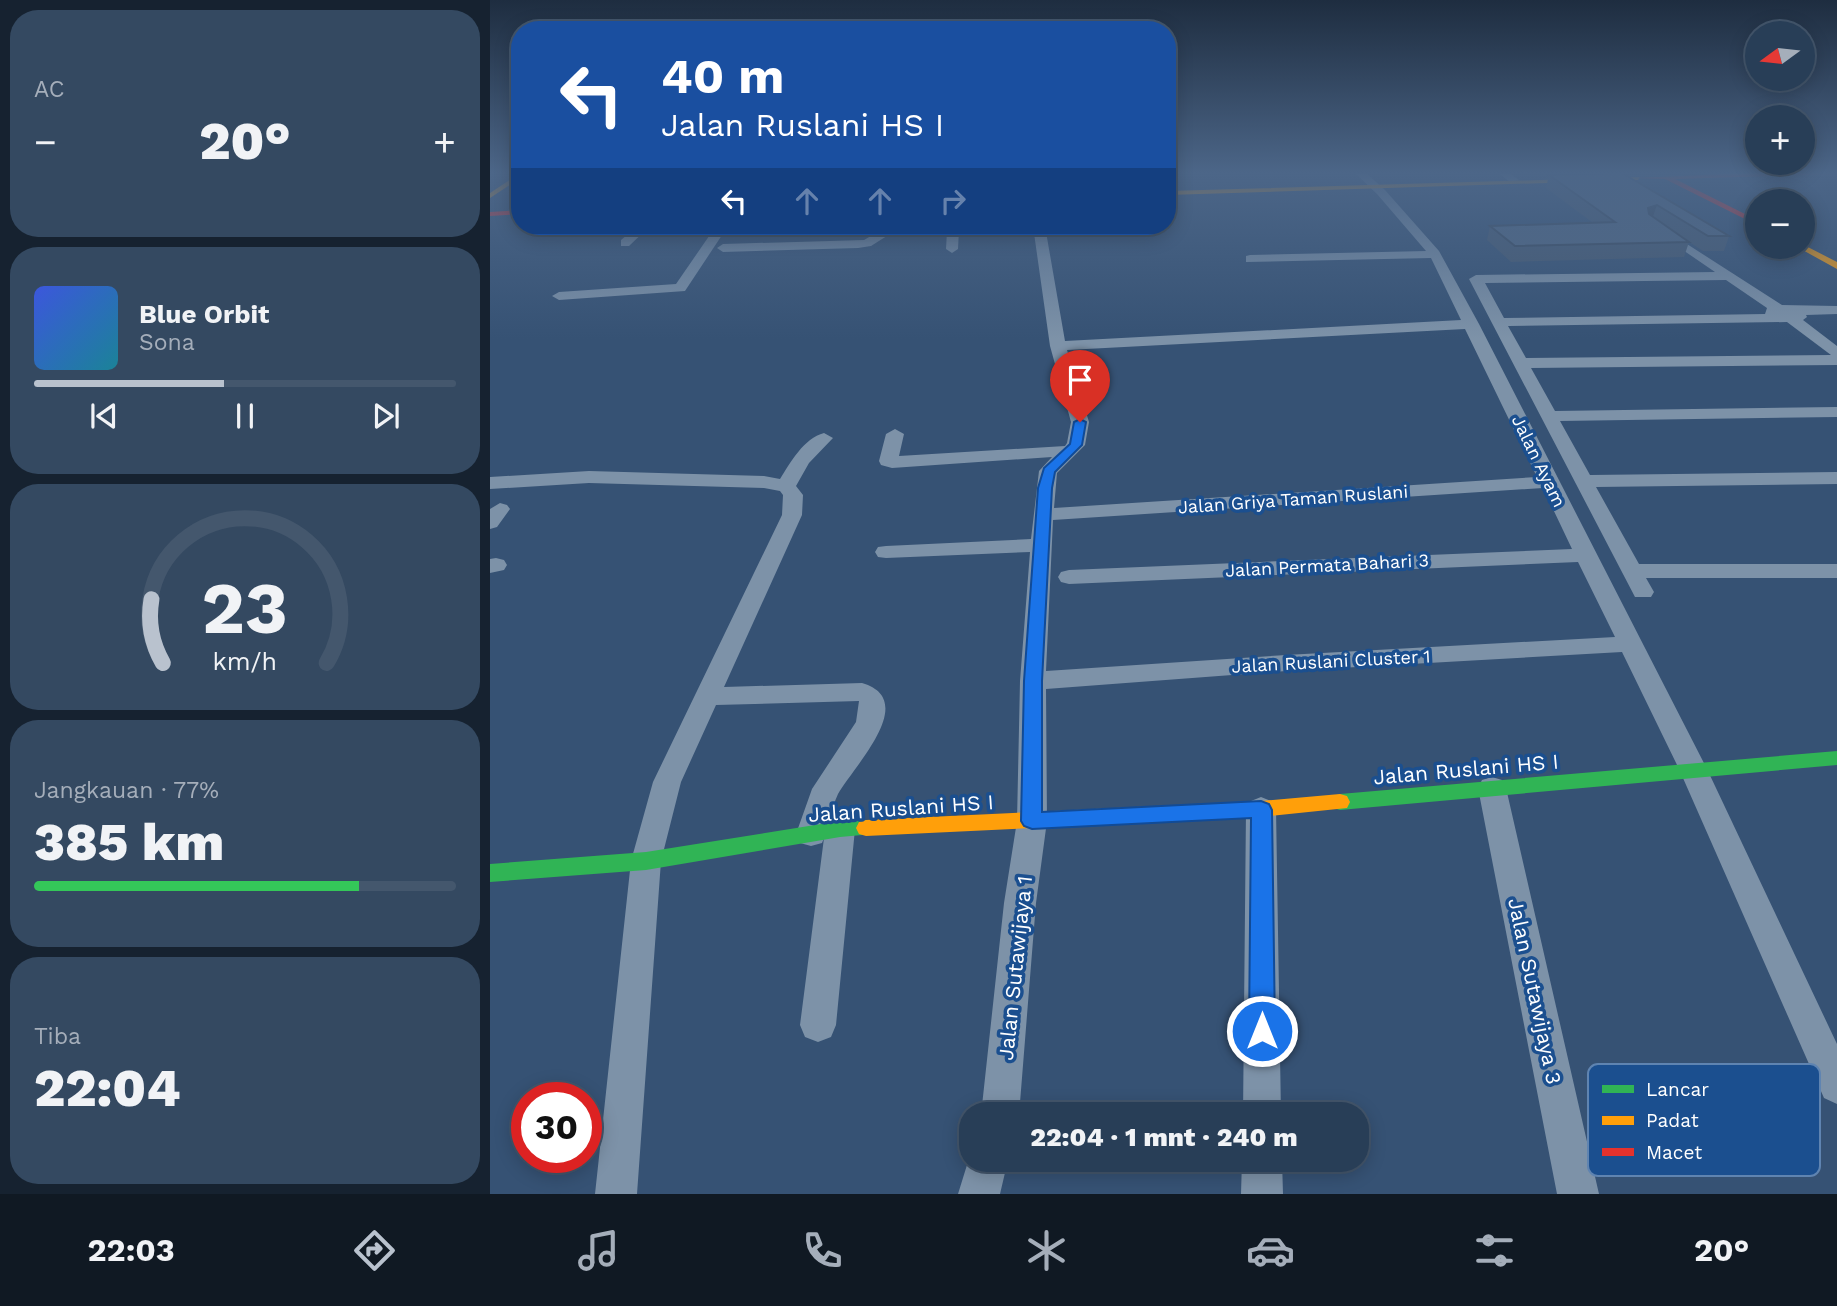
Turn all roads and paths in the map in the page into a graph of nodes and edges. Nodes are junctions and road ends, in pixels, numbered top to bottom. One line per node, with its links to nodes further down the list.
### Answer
1 (1411, 228): 13 (street, Jalan Ayam)
2 (1657, 228): 17 (street)
3 (634, 235): 8 (street)
4 (716, 235): 18 (street)
5 (882, 235): 10 (street)
6 (953, 235): 11 (street)
7 (1040, 235): 26 (street, Jalan Sutawijaya 1)
8 (625, 243)
9 (1815, 243): 14 (main road)
10 (723, 248)
11 (952, 249)
12 (1815, 253): 16 (main road)
13 (1435, 254): 15 (street); 25 (street, Jalan Ayam)
14 (1837, 254)
15 (1250, 259)
16 (1837, 266)
17 (1731, 276): 22 (street); 24 (street)
18 (676, 290): 19 (street); 20 (street)
19 (559, 296)
20 (668, 306)
21 (1837, 310): 22 (street)
22 (1786, 314): 23 (street); 24 (street); 27 (street)
23 (1837, 317)
24 (1497, 319): 29 (street)
25 (1472, 324): 26 (street); 37 (street, Jalan Ayam)
26 (1058, 346): 34 (street, Jalan Sutawijaya 1)
27 (1837, 353)
28 (1837, 360): 29 (street)
29 (1521, 363): 31 (street)
30 (1837, 412): 31 (street)
31 (1549, 416): 36 (street)
32 (895, 435): 34 (street)
33 (824, 438): 39 (street)
34 (1067, 451): 40 (street, Jalan Sutawijaya 1)
35 (1837, 478): 36 (street)
36 (1584, 481): 44 (street)
37 (1538, 482): 40 (street, Jalan Griya Taman Ruslani); 43 (street, Jalan Ayam)
38 (490, 483): 39 (street)
39 (786, 486): 50 (street)
40 (1050, 515): 41 (street, Jalan Sutawijaya 1)
41 (1041, 545): 42 (street); 49 (street, Jalan Sutawijaya 1)
42 (886, 551)
43 (1585, 555): 46 (street, Jalan Permata Bahari 3); 48 (street, Jalan Ayam)
44 (1632, 571): 45 (street); 47 (street)
45 (1837, 571)
46 (1069, 577)
47 (1643, 592)
48 (1630, 645): 49 (street, Jalan Ruslani Cluster 1); 52 (street, Jalan Ayam)
49 (1033, 681): 55 (street, Jalan Sutawijaya 1)
50 (706, 696): 56 (street); 57 (street)
51 (1837, 758): 52 (main road, Jalan Ruslani HS I)
52 (1692, 769): 53 (main road, Jalan Ruslani HS I); 60 (street, Jalan Ayam)
53 (1492, 788): 54 (main road, Jalan Ruslani HS I); 68 (street, Jalan Sutawijaya 3)
54 (1261, 810): 55 (main road, Jalan Ruslani HS I); 62 (street)
55 (1032, 821): 56 (main road, Jalan Ruslani HS I); 61 (street, Jalan Sutawijaya 1)
56 (825, 832): 57 (main road, Jalan Ruslani HS I); 59 (street)
57 (646, 861): 58 (main road, Jalan Ruslani HS I); 65 (street)
58 (490, 873)
59 (818, 1025)
60 (1837, 1085)
61 (1001, 1102)
62 (1262, 1102)
63 (985, 1172): 66 (street)
64 (1262, 1172): 67 (street)
65 (616, 1194)
66 (979, 1194)
67 (1262, 1194)
68 (1578, 1194)

